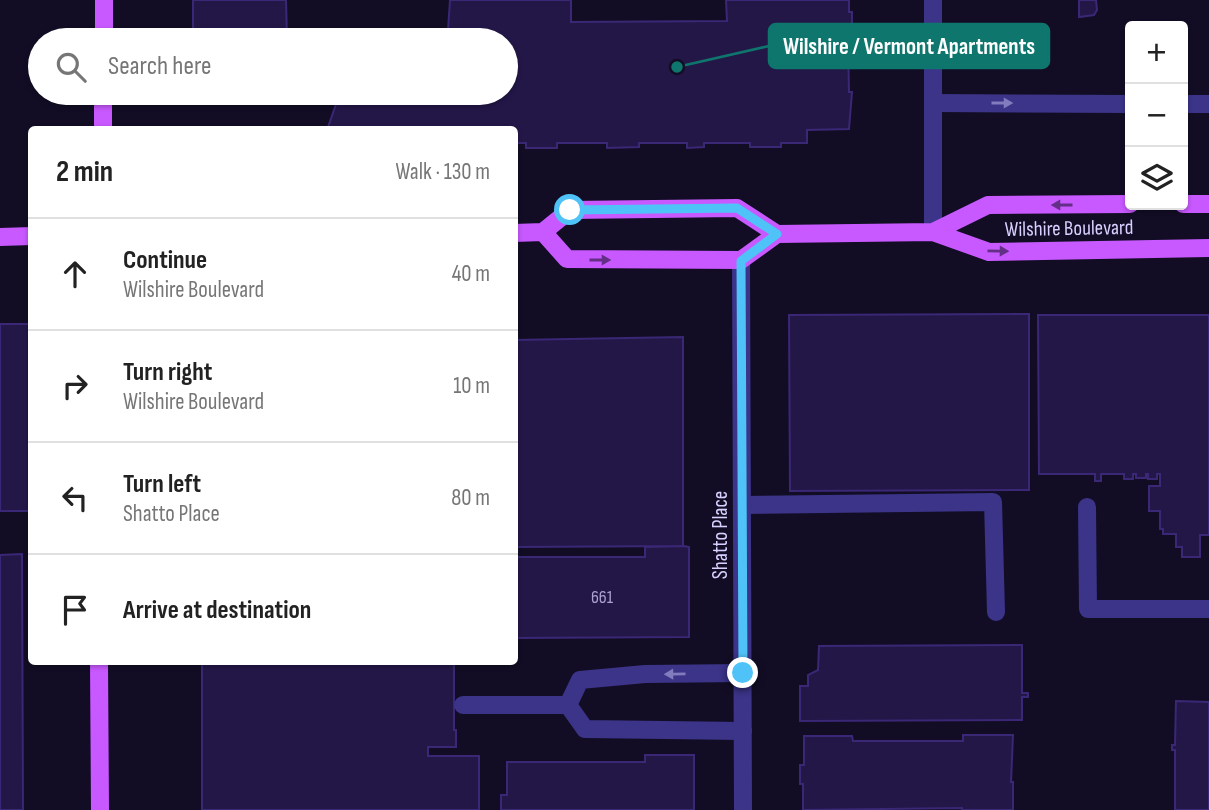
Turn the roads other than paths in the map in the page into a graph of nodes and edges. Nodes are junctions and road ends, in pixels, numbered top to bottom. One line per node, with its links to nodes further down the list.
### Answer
1 (104, 0): 3 (main road)
2 (933, 0): 4 (street)
3 (104, 28)
4 (933, 103): 5 (street, one-way to 5); 14 (street)
5 (1125, 104)
6 (1188, 104): 7 (street)
7 (1209, 104)
8 (103, 105): 9 (main road)
9 (103, 126)
10 (1125, 204): 14 (main road, Wilshire Boulevard, one-way to 14)
11 (1188, 204): 12 (main road)
12 (1209, 204)
13 (544, 232): 15 (main road); 16 (main road); 20 (main road, one-way to 20)
14 (933, 232): 16 (main road, Wilshire Boulevard); 19 (main road, Wilshire Boulevard, one-way to 19)
15 (518, 233)
16 (777, 234): 20 (main road)
17 (28, 236): 18 (main road)
18 (0, 237)
19 (1209, 248)
20 (741, 261): 21 (street, Shatto Place)
21 (743, 505): 24 (street); 26 (street, Shatto Place)
22 (1087, 507): 23 (street)
23 (1209, 609)
24 (996, 612)
25 (99, 665): 30 (main road)
26 (743, 673): 28 (street, one-way to 28); 29 (street, Shatto Place)
27 (463, 705): 28 (street)
28 (568, 705): 29 (street)
29 (743, 731): 31 (street, Shatto Place)
30 (100, 810)
31 (743, 810)

